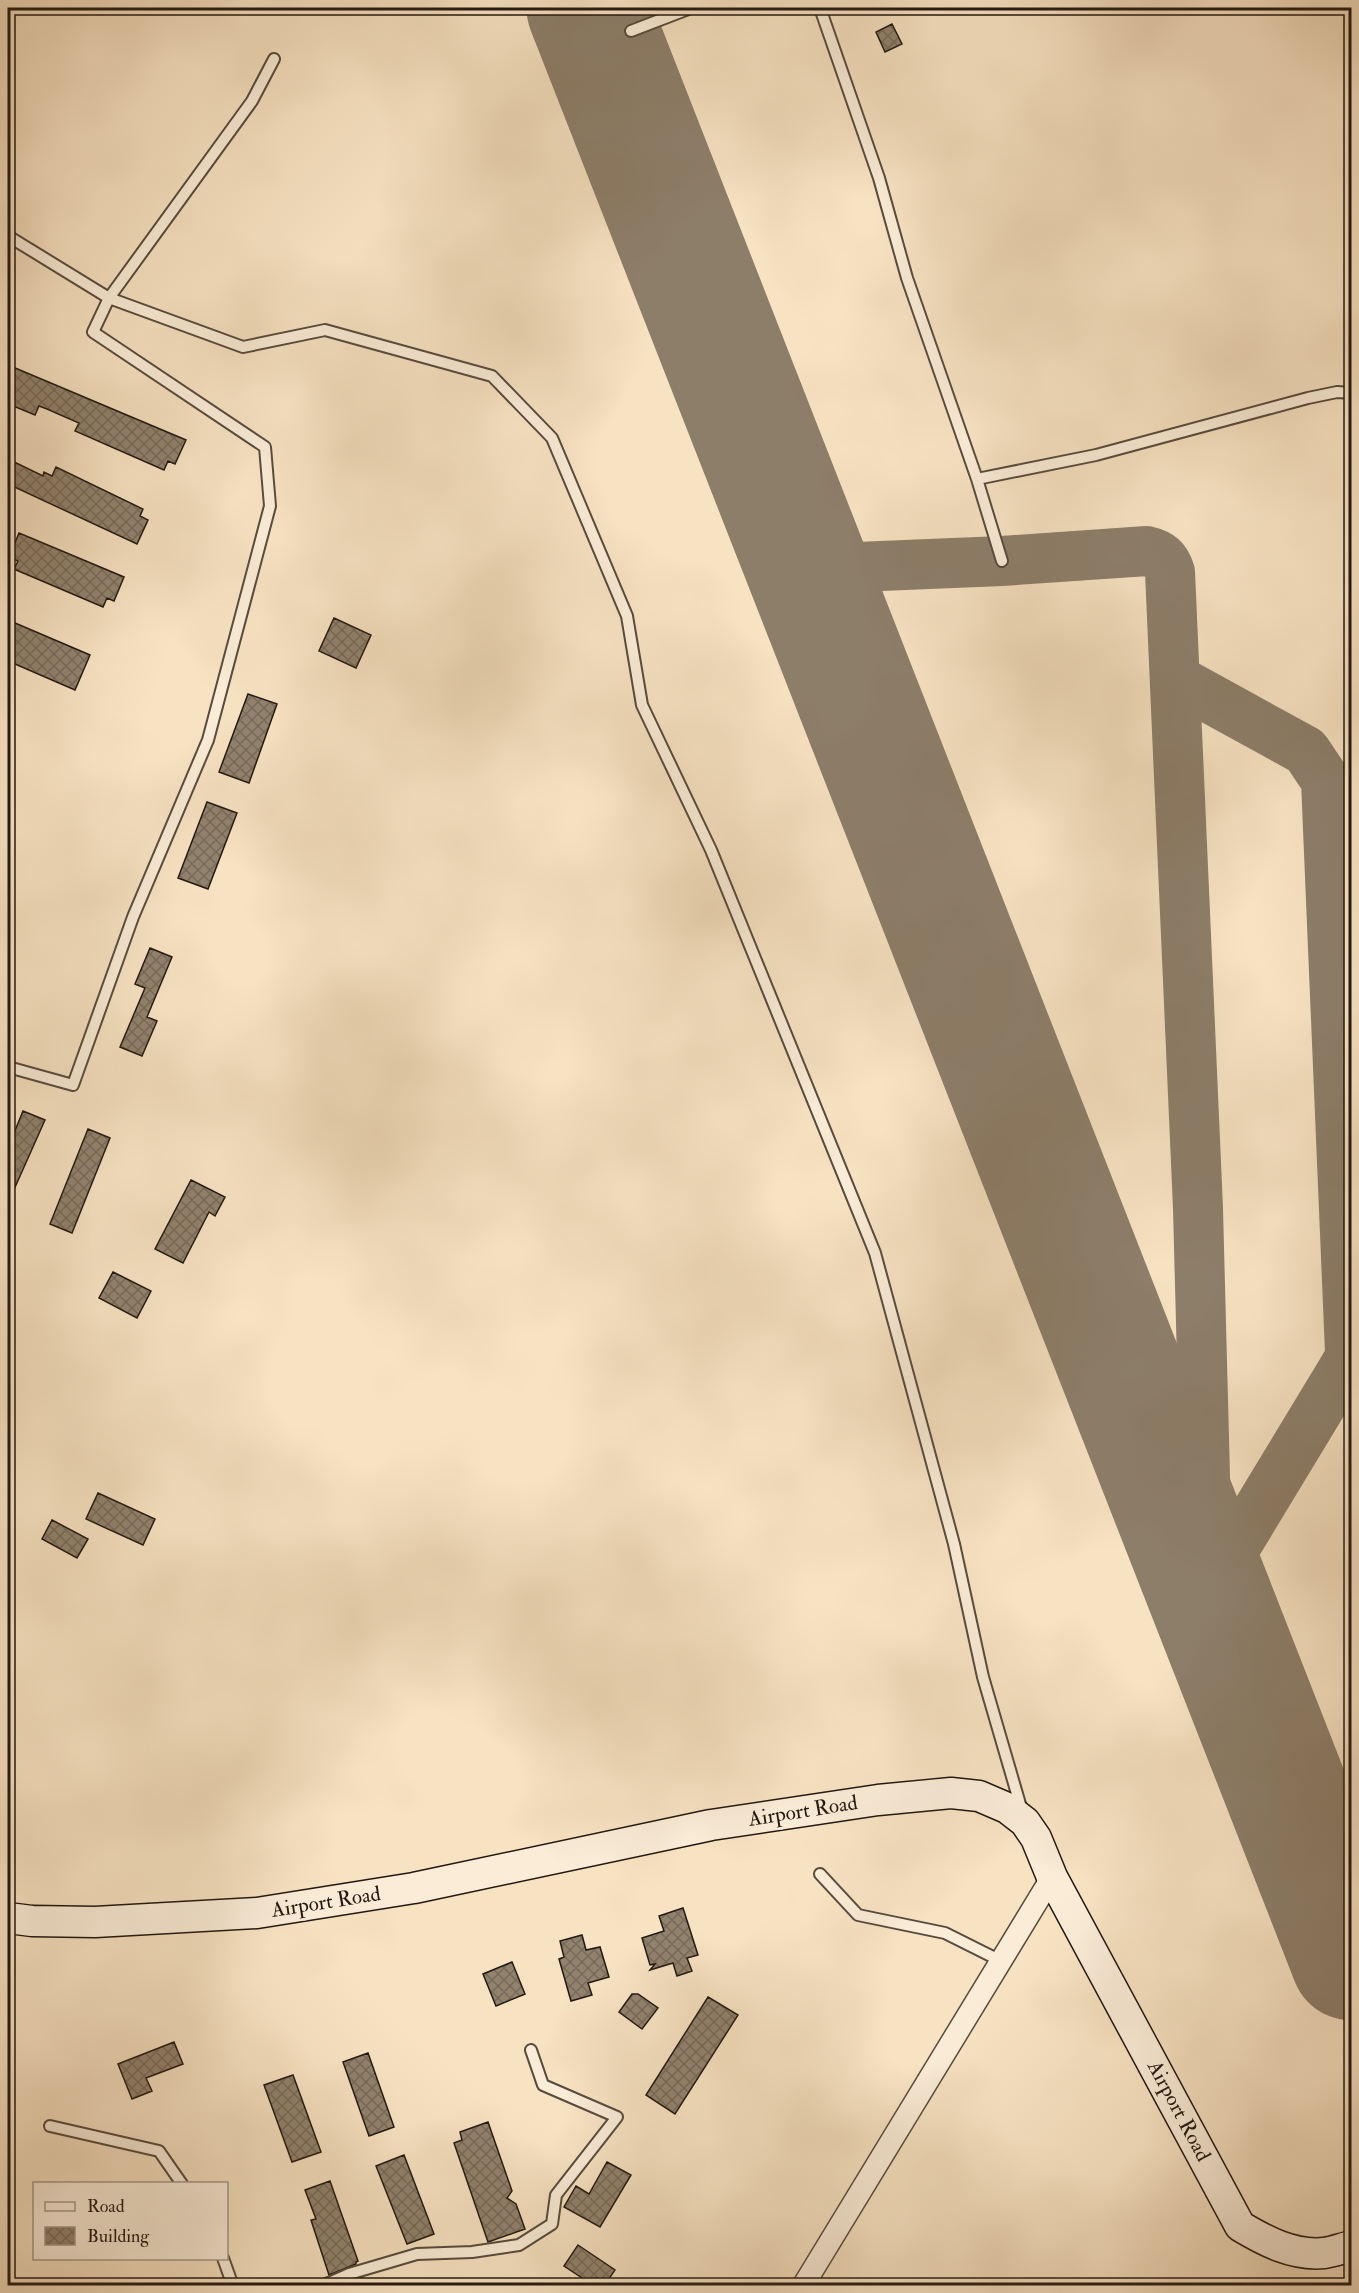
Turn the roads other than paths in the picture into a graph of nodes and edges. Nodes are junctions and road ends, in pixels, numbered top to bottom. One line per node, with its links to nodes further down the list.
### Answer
1 (691, 8): 3 (lane)
2 (820, 8): 8 (lane)
3 (631, 31)
4 (274, 59): 6 (lane)
5 (8, 237): 6 (lane)
6 (109, 298): 10 (lane); 11 (lane)
7 (1352, 393): 8 (lane)
8 (977, 479): 9 (lane)
9 (1002, 561)
10 (8, 1067)
11 (1025, 1822): 13 (main road, Airport Road); 14 (main road, Airport Road)
12 (820, 1874): 15 (lane)
13 (1052, 1877): 15 (street); 19 (main road, Airport Road)
14 (8, 1918)
15 (1001, 1961): 23 (street)
16 (531, 2050): 22 (lane)
17 (50, 2126): 18 (lane)
18 (181, 2182)
19 (1352, 2246)
20 (223, 2260): 21 (lane)
21 (233, 2286)
22 (322, 2286)
23 (803, 2286)

